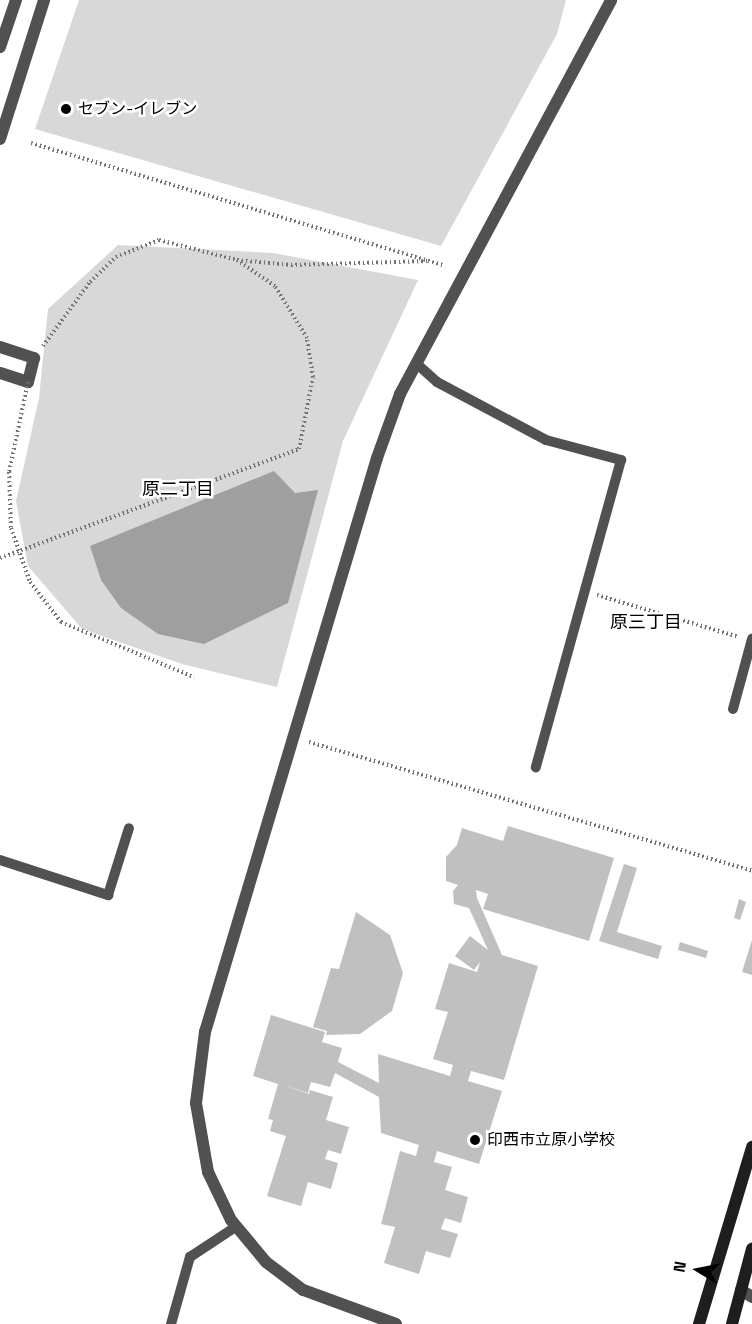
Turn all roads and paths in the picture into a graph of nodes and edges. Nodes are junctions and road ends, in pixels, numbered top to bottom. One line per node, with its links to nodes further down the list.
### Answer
1 (16, 0): 4 (street)
2 (44, 0): 5 (street)
3 (611, 0): 12 (street)
4 (0, 47)
5 (0, 139)
6 (31, 142): 8 (path)
7 (237, 260): 8 (path); 11 (path); 15 (path)
8 (430, 261): 9 (path)
9 (442, 265)
10 (0, 347): 11 (street)
11 (34, 358): 14 (street)
12 (417, 364): 16 (lane); 26 (street)
13 (0, 373): 14 (street)
14 (28, 381): 18 (path, bridge)
15 (0, 558)
16 (585, 591): 17 (path); 21 (lane)
17 (752, 640): 19 (lane)
18 (194, 677)
19 (733, 709)
20 (309, 742): 24 (path)
21 (536, 767)
22 (129, 828): 23 (lane)
23 (0, 860)
24 (752, 871)
25 (752, 1147): 31 (main road)
26 (237, 1226): 29 (lane); 30 (street)
27 (752, 1249): 28 (main road)
28 (747, 1293): 32 (main road)
29 (171, 1324)
30 (396, 1324)
31 (699, 1324)
32 (732, 1324)

